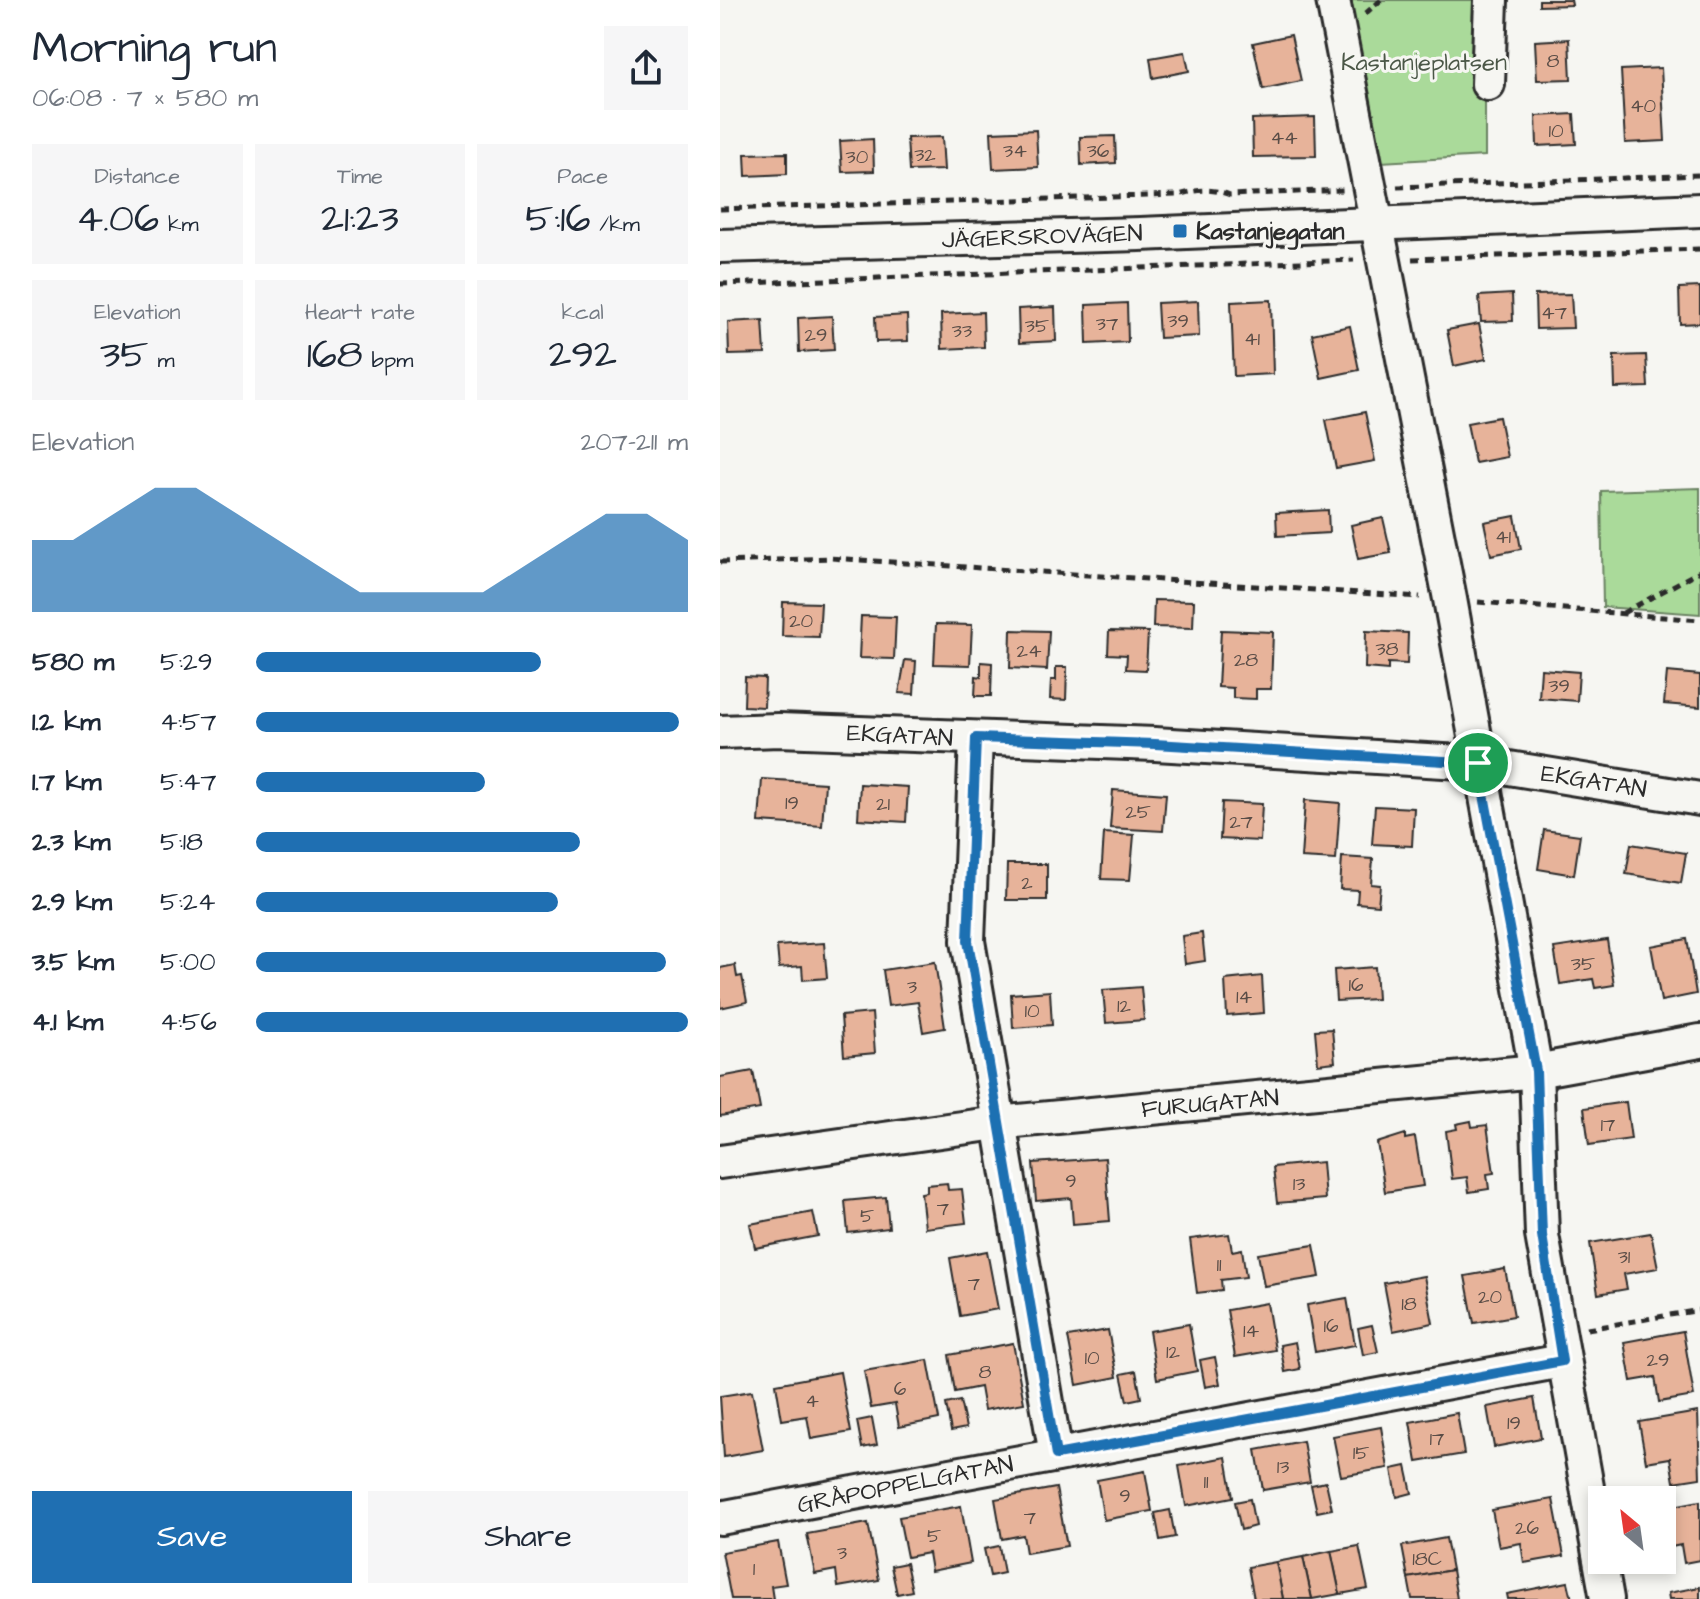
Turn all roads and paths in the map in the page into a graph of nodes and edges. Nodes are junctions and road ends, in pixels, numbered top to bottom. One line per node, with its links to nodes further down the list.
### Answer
1 (1333, 0): 5 (street)
2 (1491, 0): 3 (street)
3 (1488, 84)
4 (1700, 175): 5 (path)
5 (1368, 188): 6 (path); 8 (street)
6 (720, 209)
7 (1700, 210): 8 (street, JÄGERSROVÄGEN)
8 (1375, 222): 10 (street, JÄGERSROVÄGEN); 13 (street)
9 (1554, 242): 12 (path)
10 (720, 246)
11 (1700, 249): 12 (path)
12 (1555, 255): 13 (path)
13 (1382, 258): 14 (path); 17 (street)
14 (720, 284)
15 (720, 562): 17 (path)
16 (1699, 573): 18 (path)
17 (1450, 599): 18 (path); 22 (street)
18 (1622, 613): 19 (path)
19 (1700, 620)
20 (720, 732): 21 (street, EKGATAN)
21 (976, 738): 22 (street, EKGATAN); 26 (street)
22 (1478, 763): 23 (street, EKGATAN); 25 (street)
23 (1700, 799)
24 (1700, 1041): 25 (street, FURUGATAN)
25 (1536, 1071): 26 (street, FURUGATAN); 29 (street)
26 (997, 1123): 27 (street, FURUGATAN); 30 (street)
27 (720, 1162)
28 (1700, 1310): 29 (path)
29 (1560, 1347): 30 (street, GRÅPOPPELGATAN); 32 (street)
30 (1056, 1455): 31 (street, GRÅPOPPELGATAN)
31 (720, 1518)
32 (1607, 1599)

